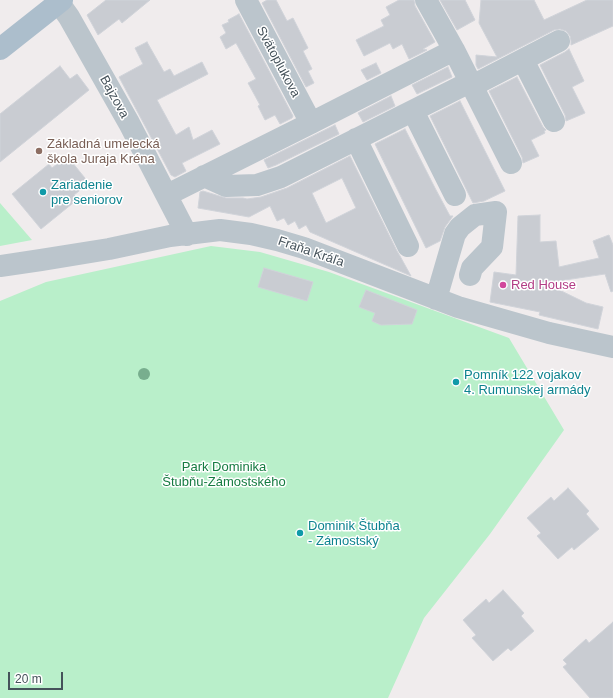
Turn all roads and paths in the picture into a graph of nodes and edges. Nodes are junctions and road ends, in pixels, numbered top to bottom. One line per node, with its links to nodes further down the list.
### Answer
1 (246, 0): 11 (street, Svätoplukova)
2 (426, 0): 6 (street)
3 (60, 2): 5 (main road); 15 (street, Bajzova)
4 (559, 41): 7 (street)
5 (0, 49)
6 (454, 50): 8 (street); 11 (street)
7 (523, 60): 8 (street); 10 (street)
8 (471, 84): 9 (street); 13 (street)
9 (413, 111): 12 (street); 16 (street)
10 (554, 121)
11 (311, 123): 14 (street)
12 (356, 139): 14 (street); 18 (street)
13 (511, 163)
14 (204, 176): 15 (street)
15 (167, 195): 17 (street, Bajzova)
16 (455, 195)
17 (187, 235): 19 (street, Fraňa Kráľa); 21 (street, Fraňa Kráľa)
18 (408, 246)
19 (0, 266)
20 (470, 275): 21 (street)
21 (436, 299): 22 (street, Fraňa Kráľa)
22 (613, 347)

